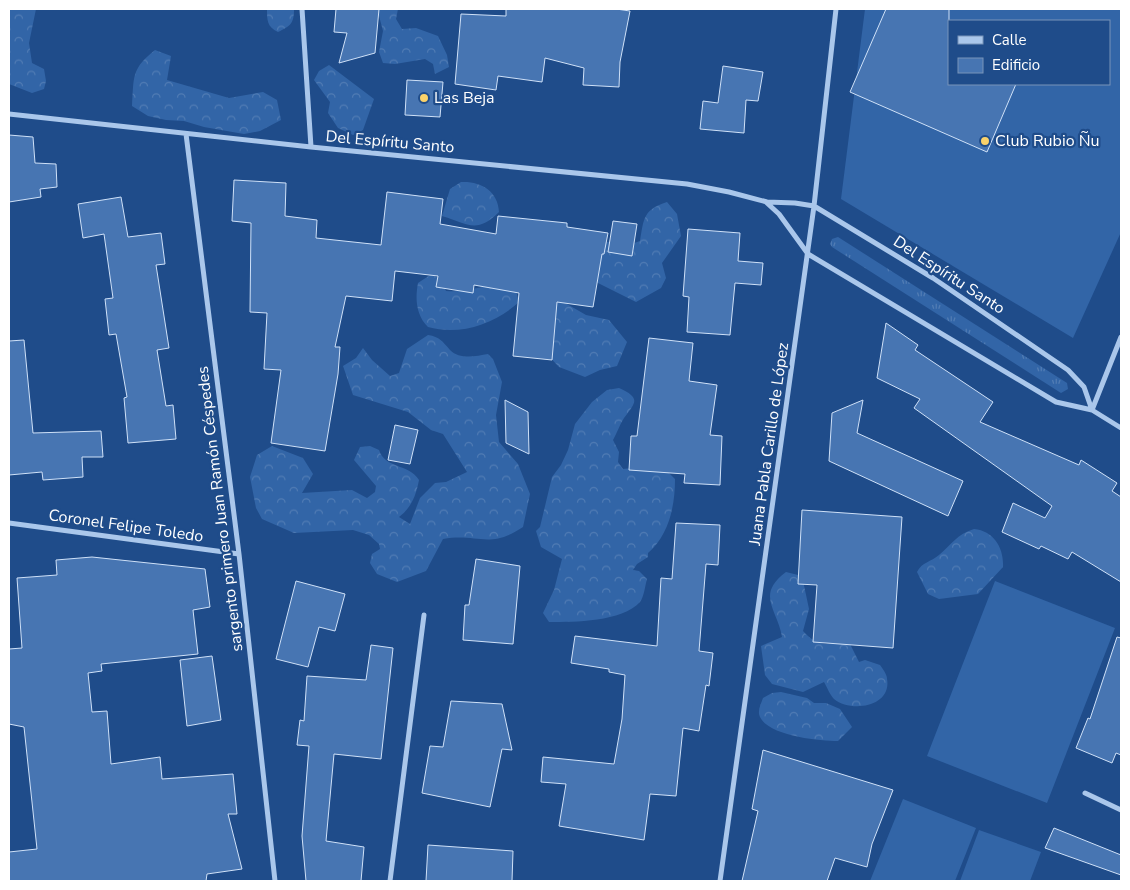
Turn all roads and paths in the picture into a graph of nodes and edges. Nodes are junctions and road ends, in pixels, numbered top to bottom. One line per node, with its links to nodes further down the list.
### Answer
1 (302, 9): 5 (street)
2 (836, 9): 7 (street, Juana Pabla Carillo de López)
3 (9, 114): 4 (street, Del Espíritu Santo)
4 (186, 134): 5 (street, Del Espíritu Santo); 13 (street, sargento primero Juan Ramón Céspedes)
5 (311, 147): 6 (street, Del Espíritu Santo)
6 (766, 202): 7 (street, Del Espíritu Santo); 8 (street)
7 (814, 206): 8 (street, Juana Pabla Carillo de López); 10 (street, Del Espíritu Santo)
8 (808, 254): 10 (street); 19 (street, Juana Pabla Carillo de López)
9 (1121, 337): 10 (street)
10 (1092, 410): 11 (street)
11 (1121, 428)
12 (9, 523): 13 (street, Coronel Felipe Toledo)
13 (239, 554): 17 (street, sargento primero Juan Ramón Céspedes)
14 (424, 615): 18 (street)
15 (1085, 792): 16 (street)
16 (1121, 810)
17 (275, 881)
18 (390, 881)
19 (720, 881)

